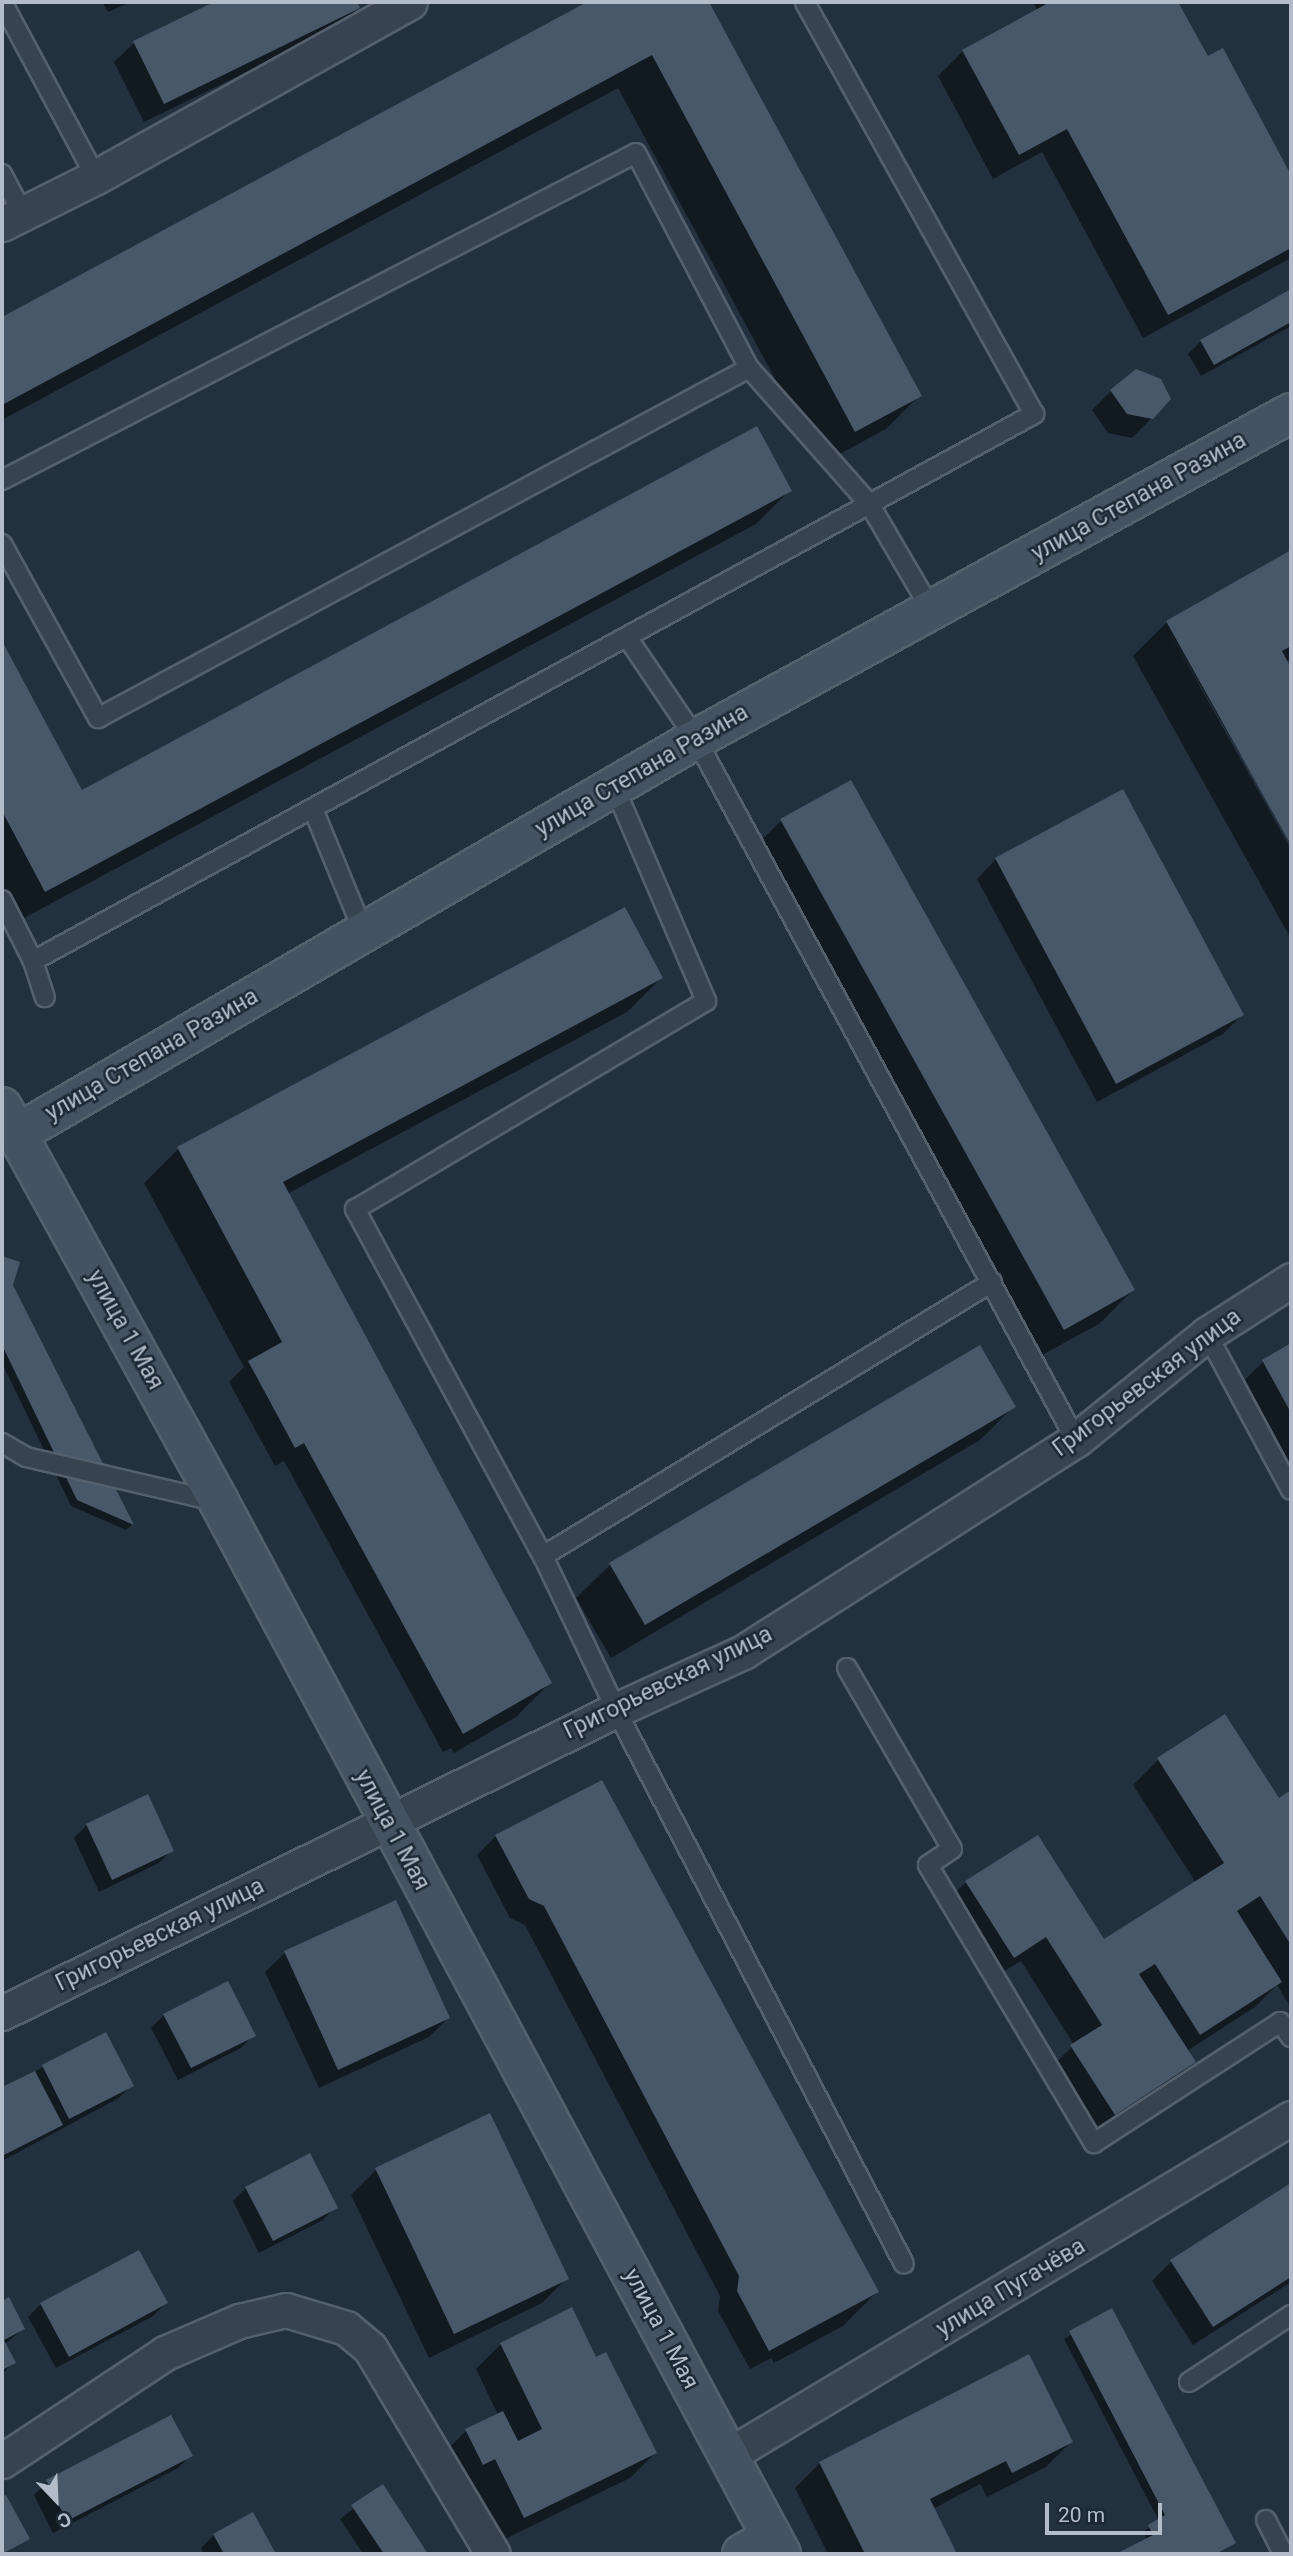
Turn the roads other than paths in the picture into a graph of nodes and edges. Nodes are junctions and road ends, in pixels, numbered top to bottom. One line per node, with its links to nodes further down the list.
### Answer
1 (2, 2): 5 (lane)
2 (410, 2): 5 (street)
3 (805, 2): 10 (lane)
4 (2, 174): 6 (lane)
5 (96, 177): 6 (street)
6 (13, 219)
7 (749, 368): 9 (lane); 10 (lane); 11 (lane)
8 (1291, 413): 12 (main road, улица Степана Разина)
9 (2, 480)
10 (870, 505): 12 (lane); 13 (lane)
11 (2, 544)
12 (932, 611): 14 (main road, улица Степана Разина)
13 (627, 638): 14 (lane); 16 (lane)
14 (696, 739): 15 (main road, улица Степана Разина); 23 (lane)
15 (614, 786): 18 (main road, улица Степана Разина); 29 (lane)
16 (313, 808): 18 (lane); 19 (lane)
17 (2, 900): 19 (lane)
18 (363, 931): 21 (main road, улица Степана Разина)
19 (33, 961): 20 (lane)
20 (45, 997)
21 (7, 1128): 28 (main road, улица 1 Мая)
22 (1291, 1280): 24 (street, Григорьевская улица)
23 (992, 1282): 25 (lane); 29 (lane)
24 (1207, 1334): 25 (street, Григорьевская улица); 27 (lane)
25 (1076, 1440): 31 (street, Григорьевская улица)
26 (2, 1443): 28 (lane)
27 (1291, 1490)
28 (219, 1502): 32 (main road, улица 1 Мая)
29 (543, 1556): 31 (lane)
30 (847, 1668): 34 (lane)
31 (615, 1710): 32 (street, Григорьевская улица); 36 (lane)
32 (388, 1822): 33 (street, Григорьевская улица); 39 (main road, улица 1 Мая)
33 (2, 2013)
34 (1291, 2037)
35 (1291, 2118): 39 (street, улица Пугачёва)
36 (904, 2264)
37 (1291, 2315): 38 (lane)
38 (1189, 2382)
39 (729, 2455): 42 (main road, улица 1 Мая)
40 (2, 2461): 43 (street)
41 (1266, 2520): 44 (lane)
42 (765, 2549)
43 (493, 2554)
44 (1283, 2554)

